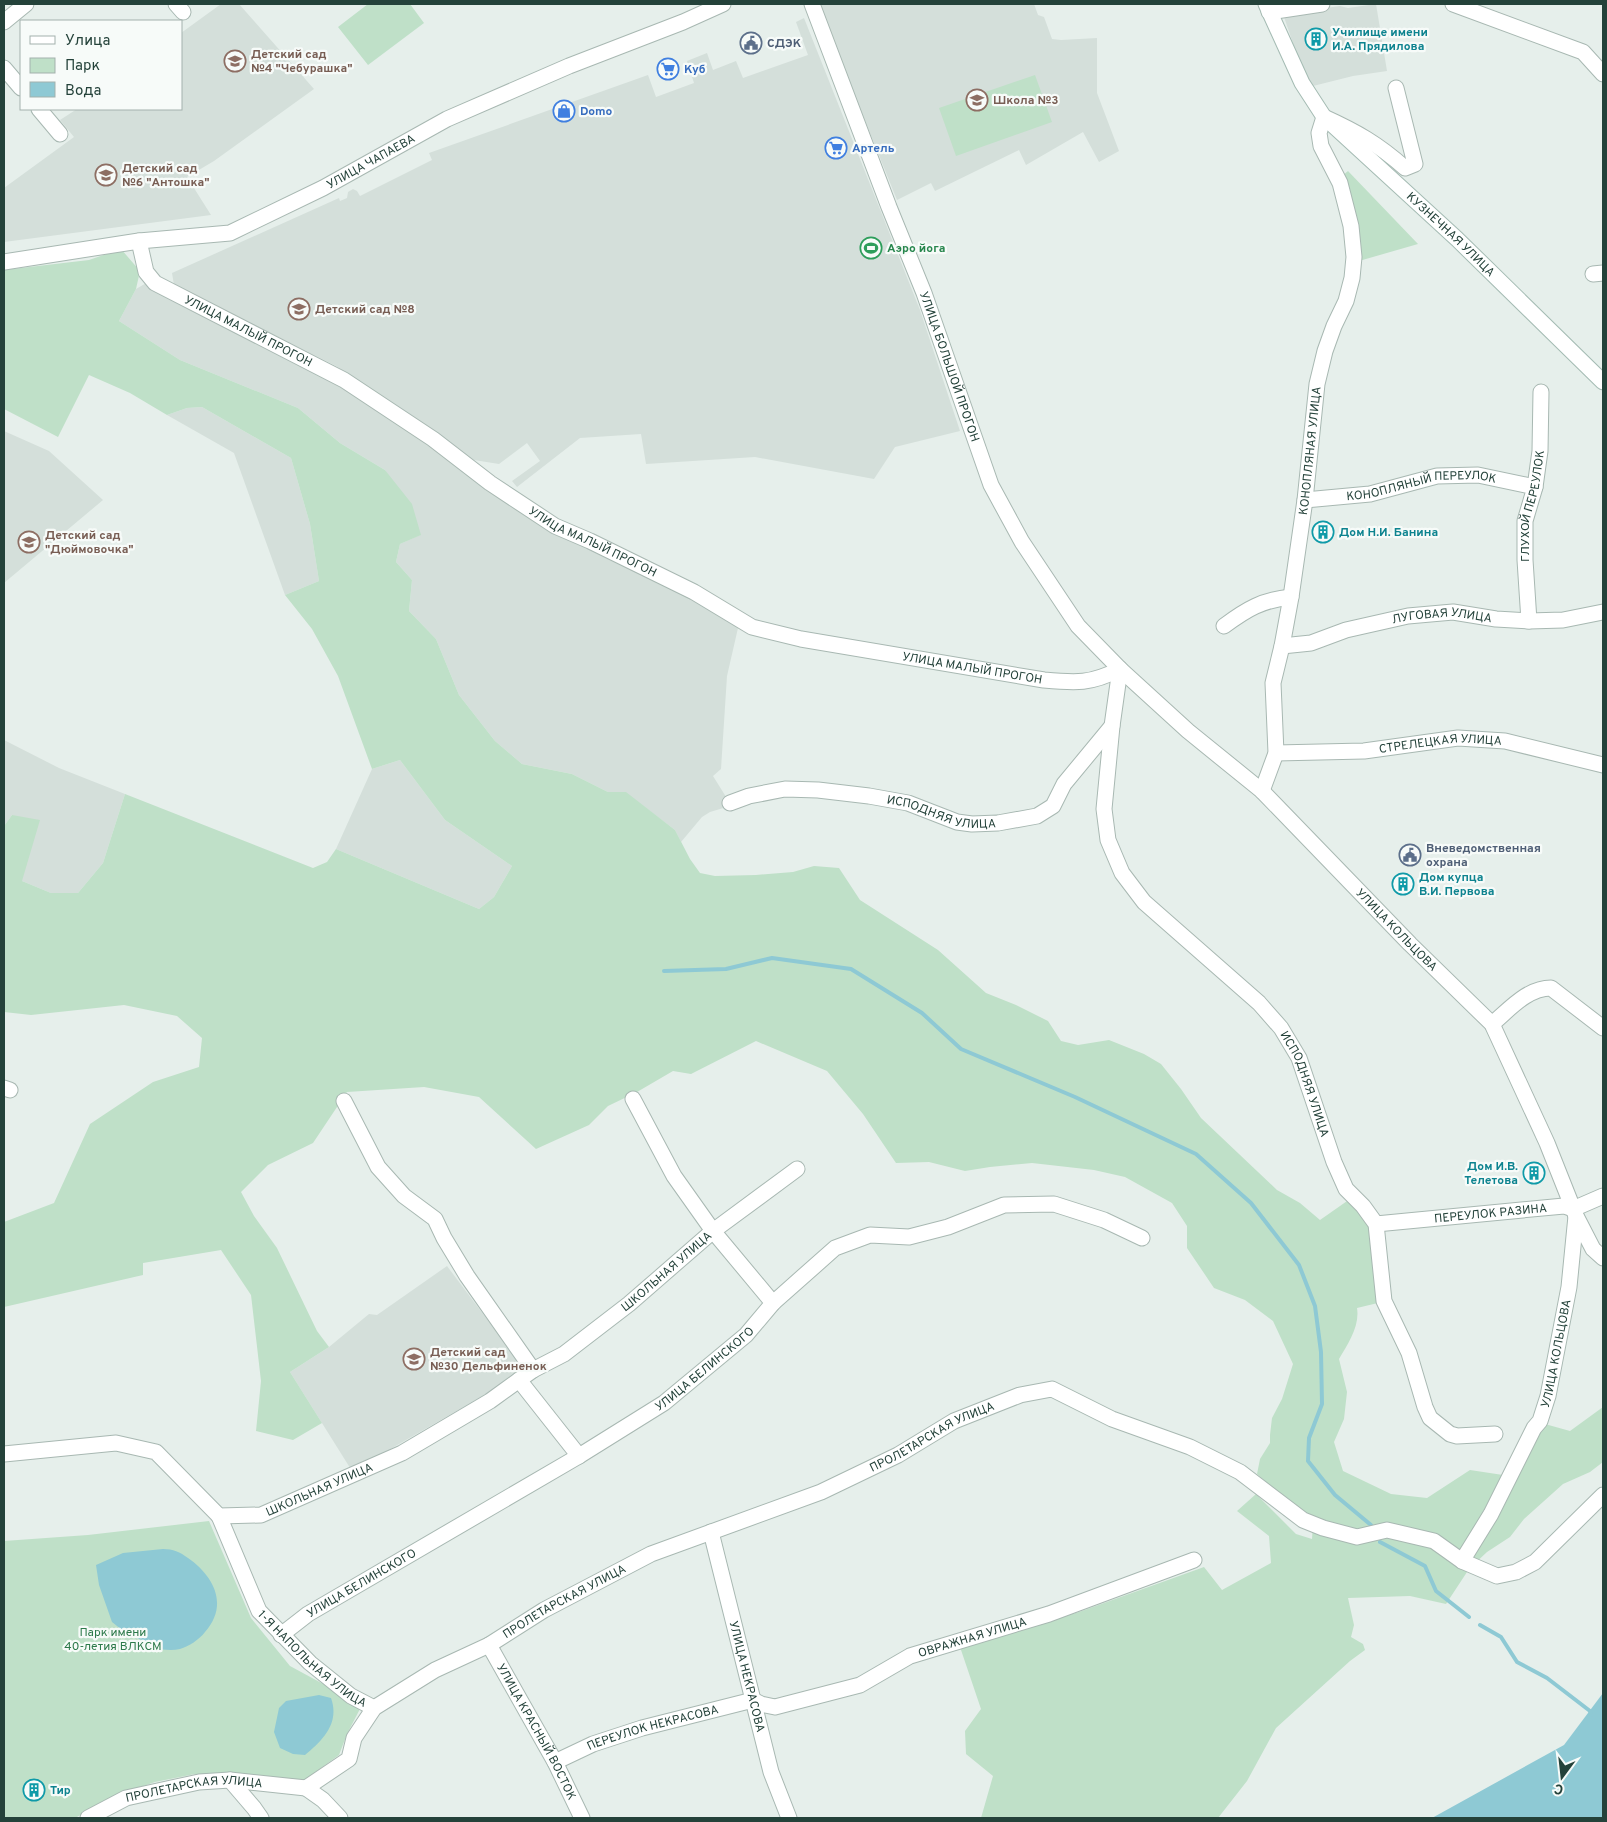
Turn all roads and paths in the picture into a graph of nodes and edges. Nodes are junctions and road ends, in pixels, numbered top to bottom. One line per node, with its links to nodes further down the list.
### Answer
1 (26, 4): 7 (street)
2 (723, 4): 15 (street, УЛИЦА ЧАПАЕВА)
3 (812, 4): 26 (street, УЛИЦА БОЛЬШОЙ ПРОГОН)
4 (1322, 4): 6 (street)
5 (1453, 4): 9 (street)
6 (1267, 8): 13 (street, КУЗНЕЧНАЯ УЛИЦА)
7 (4, 22)
8 (4, 68): 10 (street)
9 (1603, 74)
10 (20, 87)
11 (1396, 88): 13 (street)
12 (40, 110): 14 (street)
13 (1324, 117): 17 (street, КУЗНЕЧНАЯ УЛИЦА); 20 (street, КОНОПЛЯНАЯ УЛИЦА)
14 (60, 134)
15 (139, 241): 16 (street, УЛИЦА ЧАПАЕВА); 26 (street, УЛИЦА МАЛЫЙ ПРОГОН)
16 (4, 262)
17 (1603, 382)
18 (1541, 392): 19 (street, ГЛУХОЙ ПЕРЕУЛОК)
19 (1535, 487): 20 (street, КОНОПЛЯНЫЙ ПЕРЕУЛОК); 23 (street, ГЛУХОЙ ПЕРЕУЛОК)
20 (1305, 500): 21 (street, КОНОПЛЯНАЯ УЛИЦА)
21 (1291, 597): 24 (street); 25 (street, КОНОПЛЯНАЯ УЛИЦА)
22 (1603, 612): 23 (street, ЛУГОВАЯ УЛИЦА)
23 (1529, 621): 25 (street, ЛУГОВАЯ УЛИЦА)
24 (1224, 626)
25 (1282, 646): 29 (street, КОНОПЛЯНАЯ УЛИЦА)
26 (1120, 668): 27 (street, УЛИЦА БОЛЬШОЙ ПРОГОН); 28 (street, ИСПОДНЯЯ УЛИЦА)
27 (1148, 693): 31 (street, УЛИЦА КОЛЬЦОВА)
28 (1112, 726): 32 (street, ИСПОДНЯЯ УЛИЦА); 40 (street, ИСПОДНЯЯ УЛИЦА)
29 (1276, 753): 30 (street, СТРЕЛЕЦКАЯ УЛИЦА); 31 (street, КОНОПЛЯНАЯ УЛИЦА)
30 (1603, 765)
31 (1262, 791): 33 (street, УЛИЦА КОЛЬЦОВА)
32 (730, 803)
33 (1492, 1024): 34 (street); 39 (street, УЛИЦА КОЛЬЦОВА)
34 (1603, 1028)
35 (633, 1099): 41 (street)
36 (344, 1100): 45 (street)
37 (797, 1169): 41 (street, ШКОЛЬНАЯ УЛИЦА)
38 (1603, 1196): 39 (street, ПЕРЕУЛОК РАЗИНА)
39 (1575, 1212): 40 (street, ПЕРЕУЛОК РАЗИНА); 43 (street, УЛИЦА КОЛЬЦОВА); 54 (street, УЛИЦА КОЛЬЦОВА)
40 (1376, 1224): 47 (street)
41 (713, 1231): 44 (street); 45 (street, ШКОЛЬНАЯ УЛИЦА)
42 (1142, 1238): 44 (street, УЛИЦА БЕЛИНСКОГО)
43 (1603, 1258)
44 (773, 1303): 49 (street, УЛИЦА БЕЛИНСКОГО)
45 (533, 1370): 46 (street, ШКОЛЬНАЯ УЛИЦА)
46 (519, 1380): 49 (street); 51 (street, ШКОЛЬНАЯ УЛИЦА)
47 (1495, 1434)
48 (4, 1454): 51 (street)
49 (579, 1456): 55 (street, УЛИЦА БЕЛИНСКОГО)
50 (1603, 1495): 54 (street, ПРОЛЕТАРСКАЯ УЛИЦА)
51 (219, 1516): 55 (street, 1-Я НАПОЛЬНАЯ УЛИЦА)
52 (711, 1532): 54 (street, ПРОЛЕТАРСКАЯ УЛИЦА); 56 (street, ПРОЛЕТАРСКАЯ УЛИЦА); 57 (street, УЛИЦА НЕКРАСОВА)
53 (1194, 1560): 57 (street, ОВРАЖНАЯ УЛИЦА)
54 (1462, 1561)
55 (281, 1635): 58 (street, 1-Я НАПОЛЬНАЯ УЛИЦА)
56 (489, 1645): 58 (street, ПРОЛЕТАРСКАЯ УЛИЦА); 59 (street, УЛИЦА КРАСНЫЙ ВОСТОК)
57 (753, 1700): 59 (street, ПЕРЕУЛОК НЕКРАСОВА); 66 (street, УЛИЦА НЕКРАСОВА)
58 (374, 1708): 61 (street, 1-Я НАПОЛЬНАЯ УЛИЦА)
59 (555, 1762): 65 (street, УЛИЦА КРАСНЫЙ ВОСТОК)
60 (230, 1780): 61 (street, ПРОЛЕТАРСКАЯ УЛИЦА); 62 (street, ПРОЛЕТАРСКАЯ УЛИЦА); 63 (street)
61 (306, 1788): 64 (street)
62 (88, 1818)
63 (260, 1818)
64 (340, 1818)
65 (582, 1818)
66 (790, 1818)

